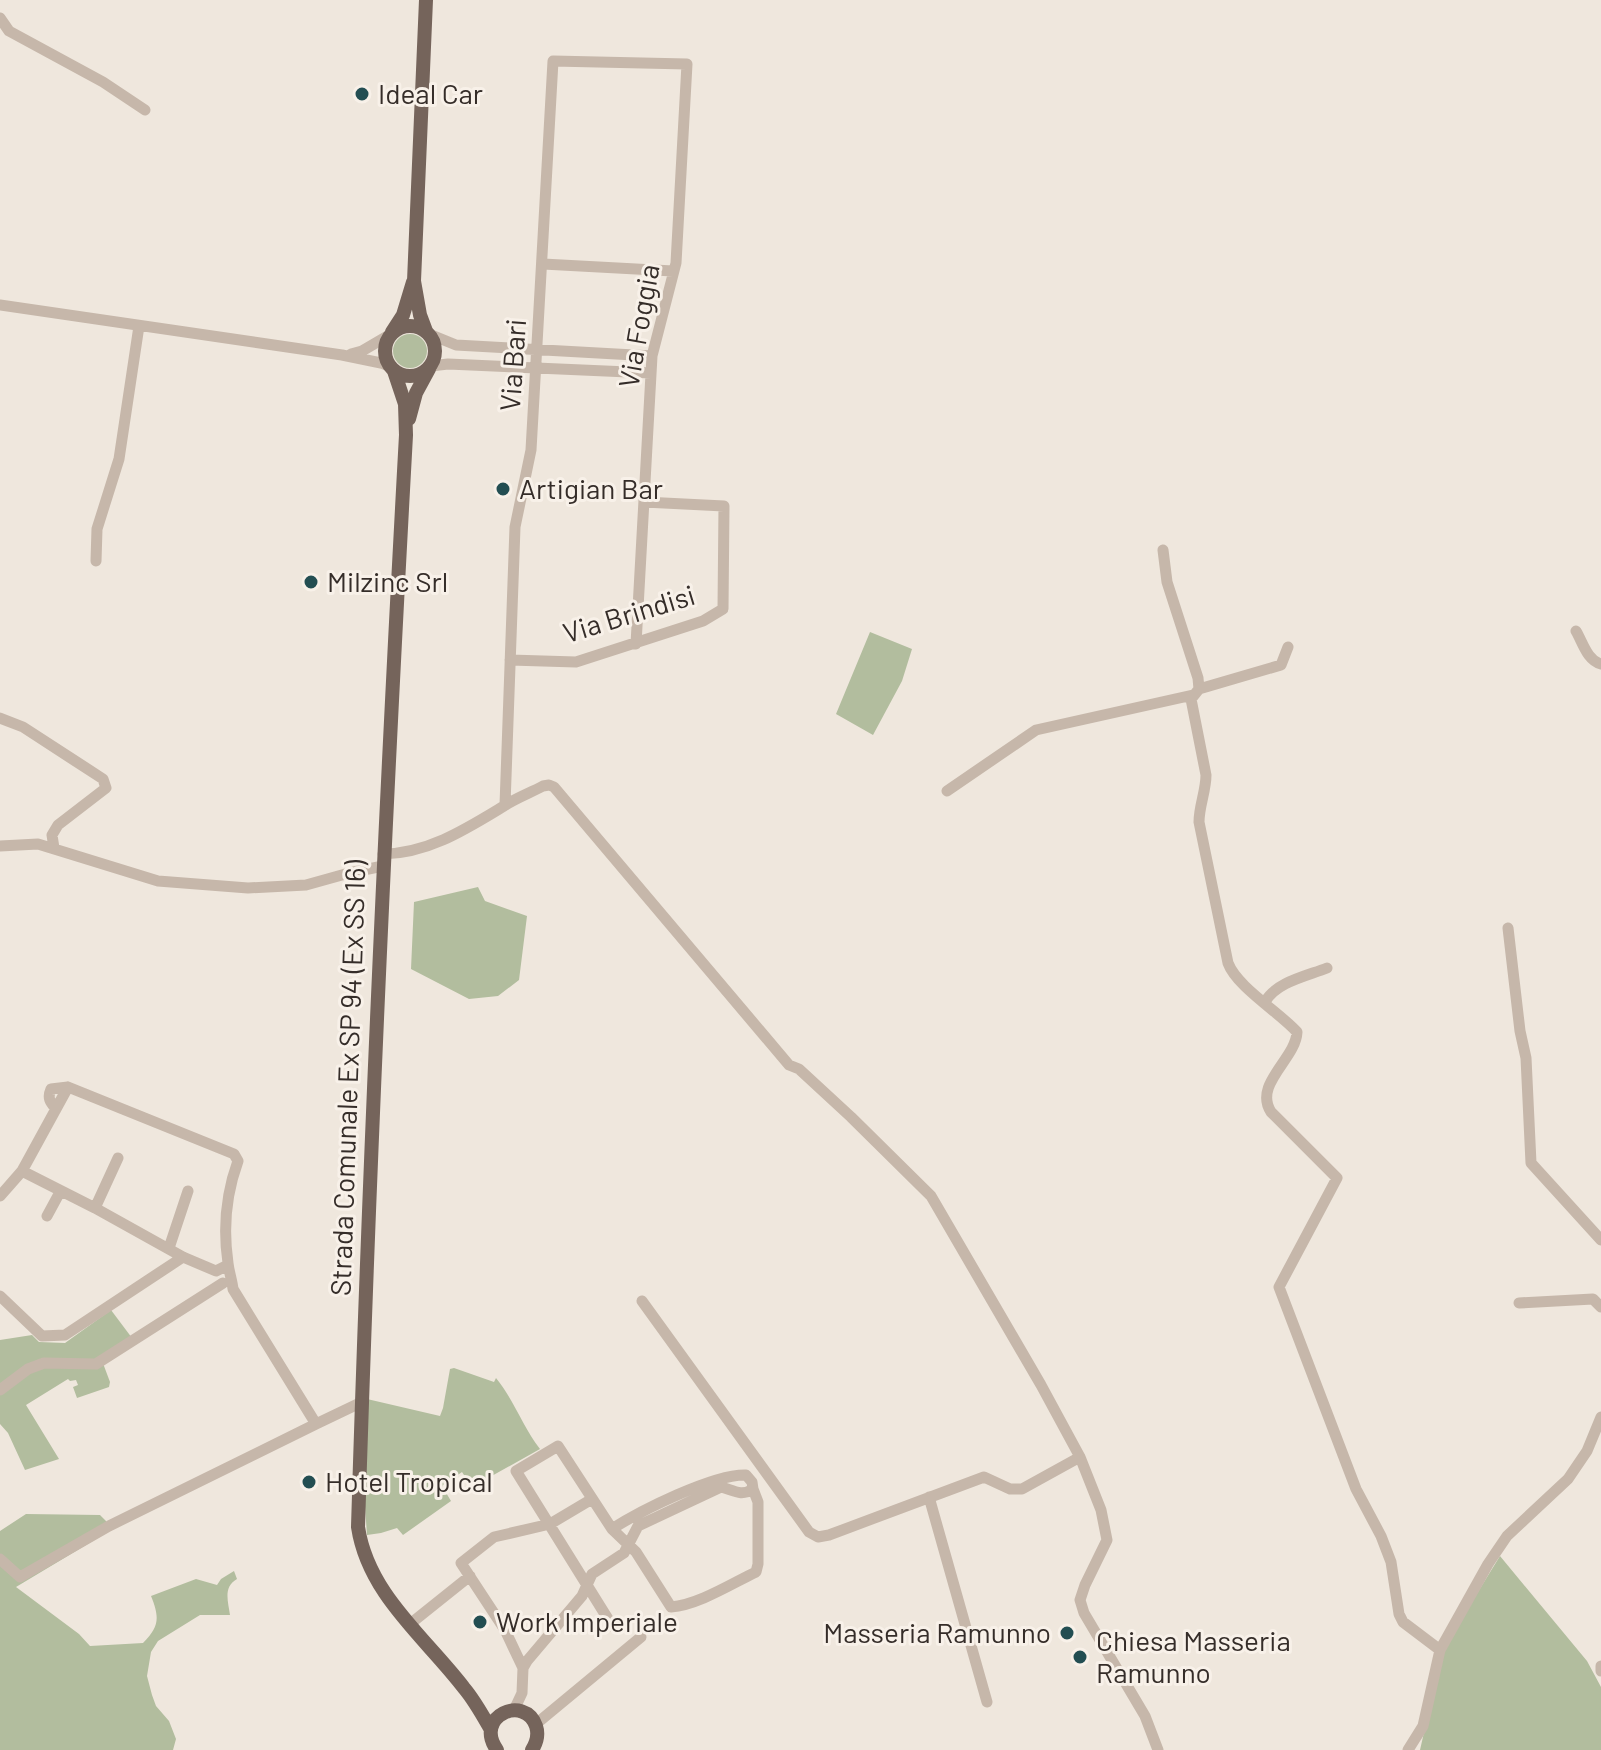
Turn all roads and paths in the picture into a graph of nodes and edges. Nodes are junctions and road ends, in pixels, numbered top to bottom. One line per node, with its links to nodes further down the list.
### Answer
1 (426, 0): 7 (main road)
2 (0, 18): 4 (street)
3 (687, 64): 5 (street, Via Bari); 6 (street, Via Foggia)
4 (145, 110)
5 (543, 264): 6 (street); 12 (street, Via Bari)
6 (673, 271): 14 (street, Via Foggia)
7 (414, 281): 10 (main road); 11 (main road)
8 (0, 305): 9 (street)
9 (139, 326): 13 (street); 22 (street)
10 (428, 332): 11 (main road); 12 (street); 15 (main road)
11 (391, 334): 13 (street); 17 (main road)
12 (538, 349): 14 (street); 16 (street, Via Bari)
13 (342, 355): 17 (street)
14 (652, 356): 18 (street, Via Foggia)
15 (430, 367): 16 (street); 17 (main road); 19 (main road, Strada Comunale Ex SP 94 (Ex SS 16))
16 (536, 368): 18 (street); 26 (street, Via Bari)
17 (392, 369): 19 (main road, Strada Comunale Ex SP 94 (Ex SS 16))
18 (651, 373): 20 (street, Via Foggia)
19 (406, 435): 34 (main road, Strada Comunale Ex SP 94 (Ex SS 16))
20 (644, 502): 24 (street, Via Foggia); 24 (street, Via Brindisi)
21 (1163, 550): 28 (street)
22 (96, 561)
23 (1576, 631): 27 (street)
24 (636, 644): 26 (street, Via Brindisi)
25 (1288, 647): 28 (street)
26 (510, 660): 31 (street, Via Bari)
27 (1601, 664)
28 (1196, 692): 30 (street); 37 (street)
29 (0, 718): 33 (street)
30 (947, 791)
31 (505, 805): 34 (street); 59 (street)
32 (0, 846): 33 (street)
33 (54, 848): 34 (street)
34 (383, 860): 56 (main road, Strada Comunale Ex SP 94 (Ex SS 16))
35 (1508, 928): 45 (street)
36 (1327, 968): 37 (street)
37 (1265, 1002): 72 (street)
38 (118, 1158): 43 (street)
39 (22, 1171): 41 (street); 42 (street); 48 (street)
40 (188, 1191): 46 (street)
41 (60, 1192): 43 (street); 44 (street)
42 (0, 1196)
43 (95, 1208): 46 (street)
44 (47, 1216)
45 (1601, 1240)
46 (169, 1248): 47 (street)
47 (183, 1257): 49 (street); 51 (street)
48 (228, 1265): 49 (street); 50 (street)
49 (216, 1271): 50 (street)
50 (228, 1286): 55 (street); 58 (street)
51 (0, 1296)
52 (642, 1301): 61 (street)
53 (1519, 1303): 54 (street)
54 (1601, 1307)
55 (0, 1390)
56 (362, 1402): 58 (street); 69 (main road, Strada Comunale Ex SP 94 (Ex SS 16))
57 (1601, 1417): 72 (street)
58 (316, 1424): 66 (street)
59 (1080, 1457): 61 (street); 81 (street)
60 (753, 1489): 64 (street); 65 (street); 65 (street)
61 (929, 1497): 75 (street)
62 (592, 1499): 63 (street); 63 (street); 64 (street)
63 (550, 1524): 67 (street); 68 (street)
64 (612, 1529): 65 (street)
65 (628, 1545): 68 (street)
66 (0, 1559)
67 (470, 1576): 69 (street); 73 (street)
68 (587, 1583): 70 (street); 73 (street)
69 (410, 1624): 74 (main road, Strada Comunale Ex SP 94 (Ex SS 16))
70 (613, 1627)
71 (641, 1637): 77 (street)
72 (1440, 1650): 80 (street)
73 (522, 1674): 76 (street); 77 (street)
74 (465, 1688): 76 (main road, Strada Comunale Ex SP 94 (Ex SS 16)); 78 (main road, Strada Comunale Ex SP 94 (Ex SS 16))
75 (987, 1702)
76 (509, 1711): 77 (main road, Strada Comunale Ex SP 94 (Ex SS 16)); 78 (main road)
77 (535, 1722): 79 (main road)
78 (491, 1743)
79 (535, 1748)
80 (1412, 1749)
81 (1158, 1750)

